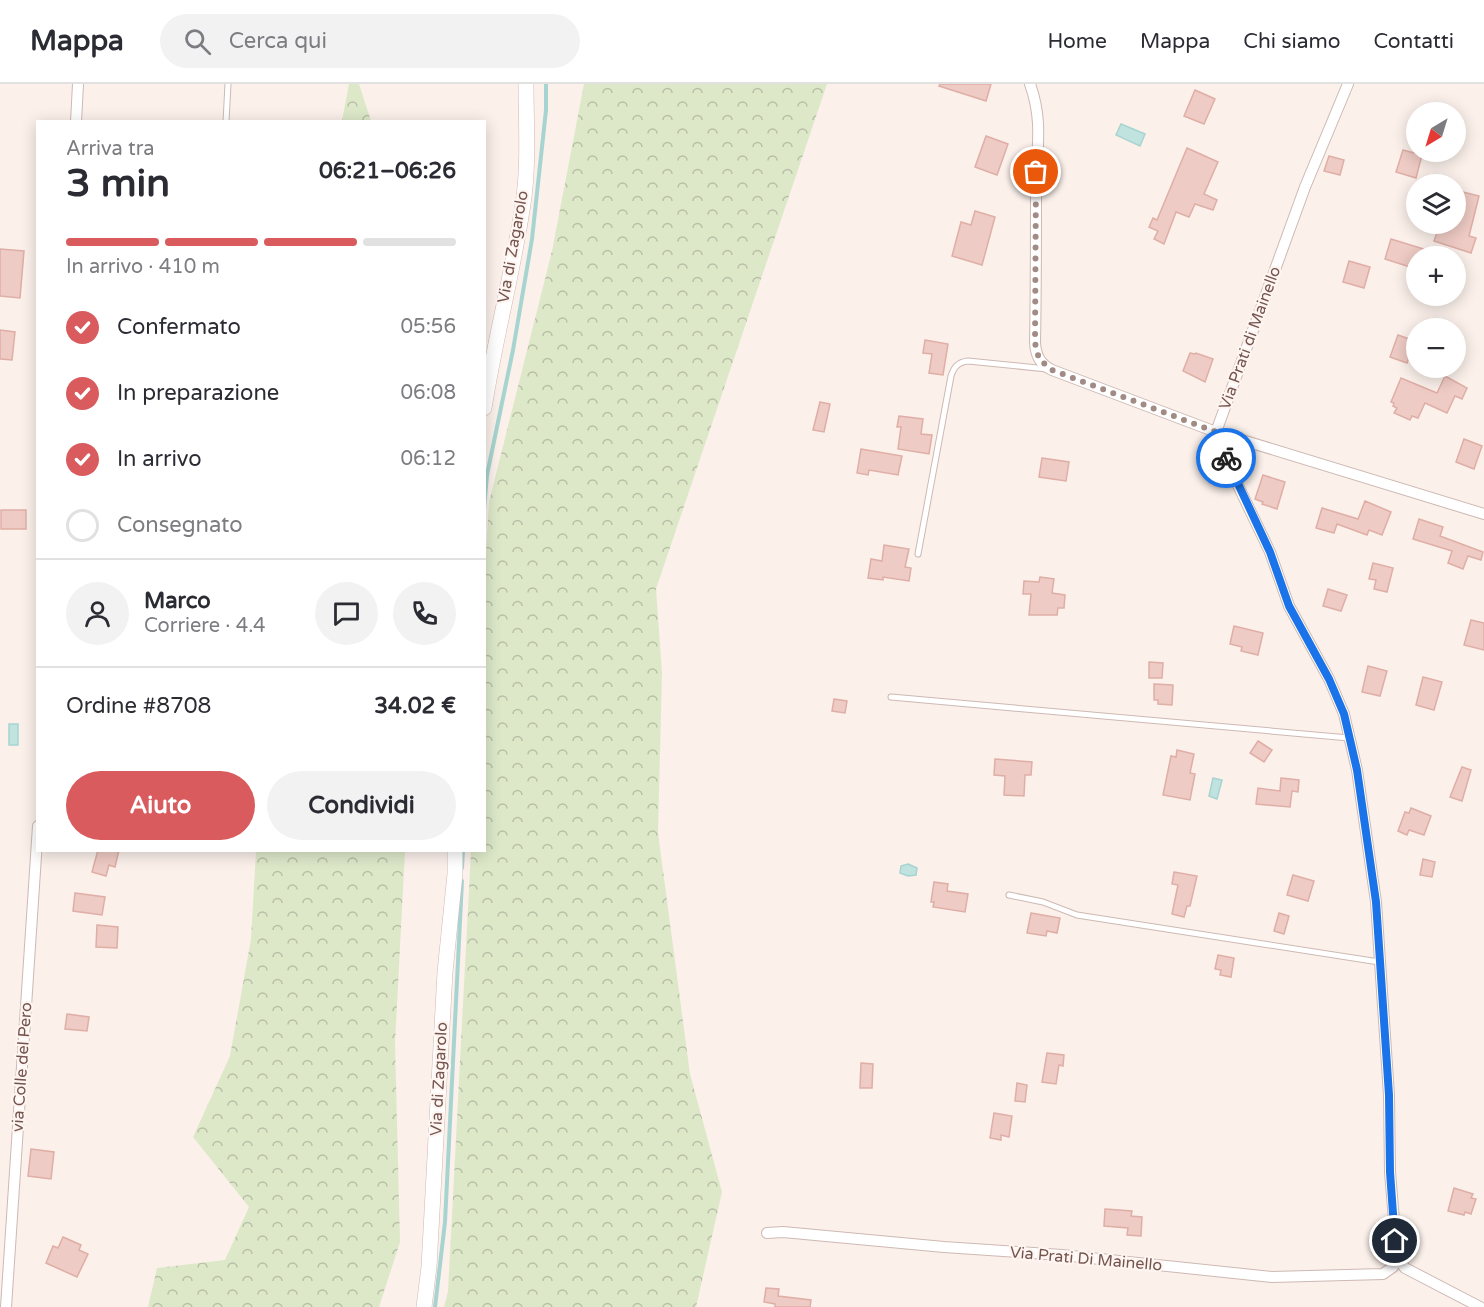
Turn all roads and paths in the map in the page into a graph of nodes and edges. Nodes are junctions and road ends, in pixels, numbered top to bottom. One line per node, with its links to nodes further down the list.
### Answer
1 (78, 84): 6 (street)
2 (228, 84): 7 (lane)
3 (526, 84): 9 (main road, Via di Zagarolo)
4 (1030, 84): 8 (street)
5 (1348, 84): 10 (street, Via Prati di Mainello)
6 (76, 120)
7 (226, 120)
8 (1052, 370): 10 (street); 12 (lane)
9 (486, 394)
10 (1216, 432): 11 (street, Via Prati di Mainello); 14 (street, Via Prati Di Mainello)
11 (1484, 513)
12 (918, 554)
13 (891, 697): 14 (lane)
14 (1349, 738): 18 (street, Via Prati Di Mainello)
15 (36, 852): 21 (street, via Colle del Pero)
16 (455, 852): 22 (main road, Via di Zagarolo)
17 (1009, 895): 18 (lane)
18 (1379, 962): 20 (street, Via Prati Di Mainello)
19 (767, 1233): 20 (street, Via Prati Di Mainello)
20 (1397, 1257): 23 (street)
21 (6, 1307)
22 (424, 1307)
23 (1480, 1307)

